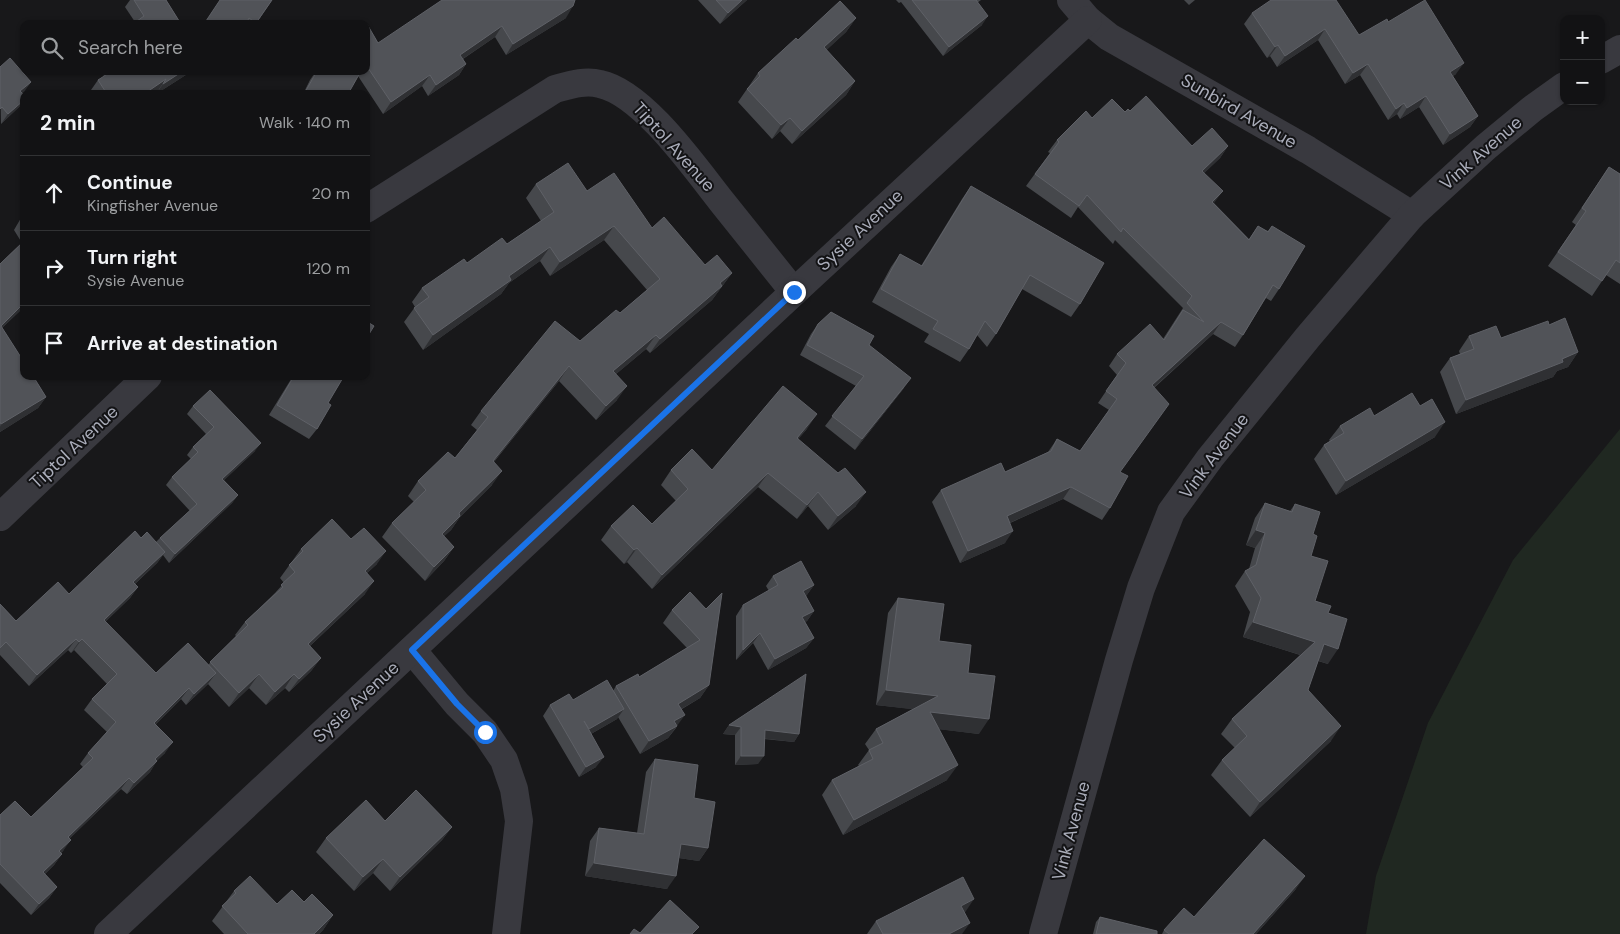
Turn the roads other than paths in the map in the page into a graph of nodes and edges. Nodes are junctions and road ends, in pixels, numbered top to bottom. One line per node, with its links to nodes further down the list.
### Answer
1 (1079, 10): 6 (street, Sunbird Avenue); 7 (street, Sysie Avenue)
2 (1620, 49): 3 (street)
3 (1605, 58)
4 (1560, 89): 6 (street, Vink Avenue)
5 (370, 206): 7 (street, Tiptol Avenue)
6 (1412, 215): 13 (street, Vink Avenue)
7 (794, 292): 10 (street, Sysie Avenue)
8 (144, 380): 9 (street, Tiptol Avenue)
9 (0, 517)
10 (412, 650): 11 (street, Sysie Avenue); 12 (street)
11 (108, 934)
12 (506, 934)
13 (1043, 934)

